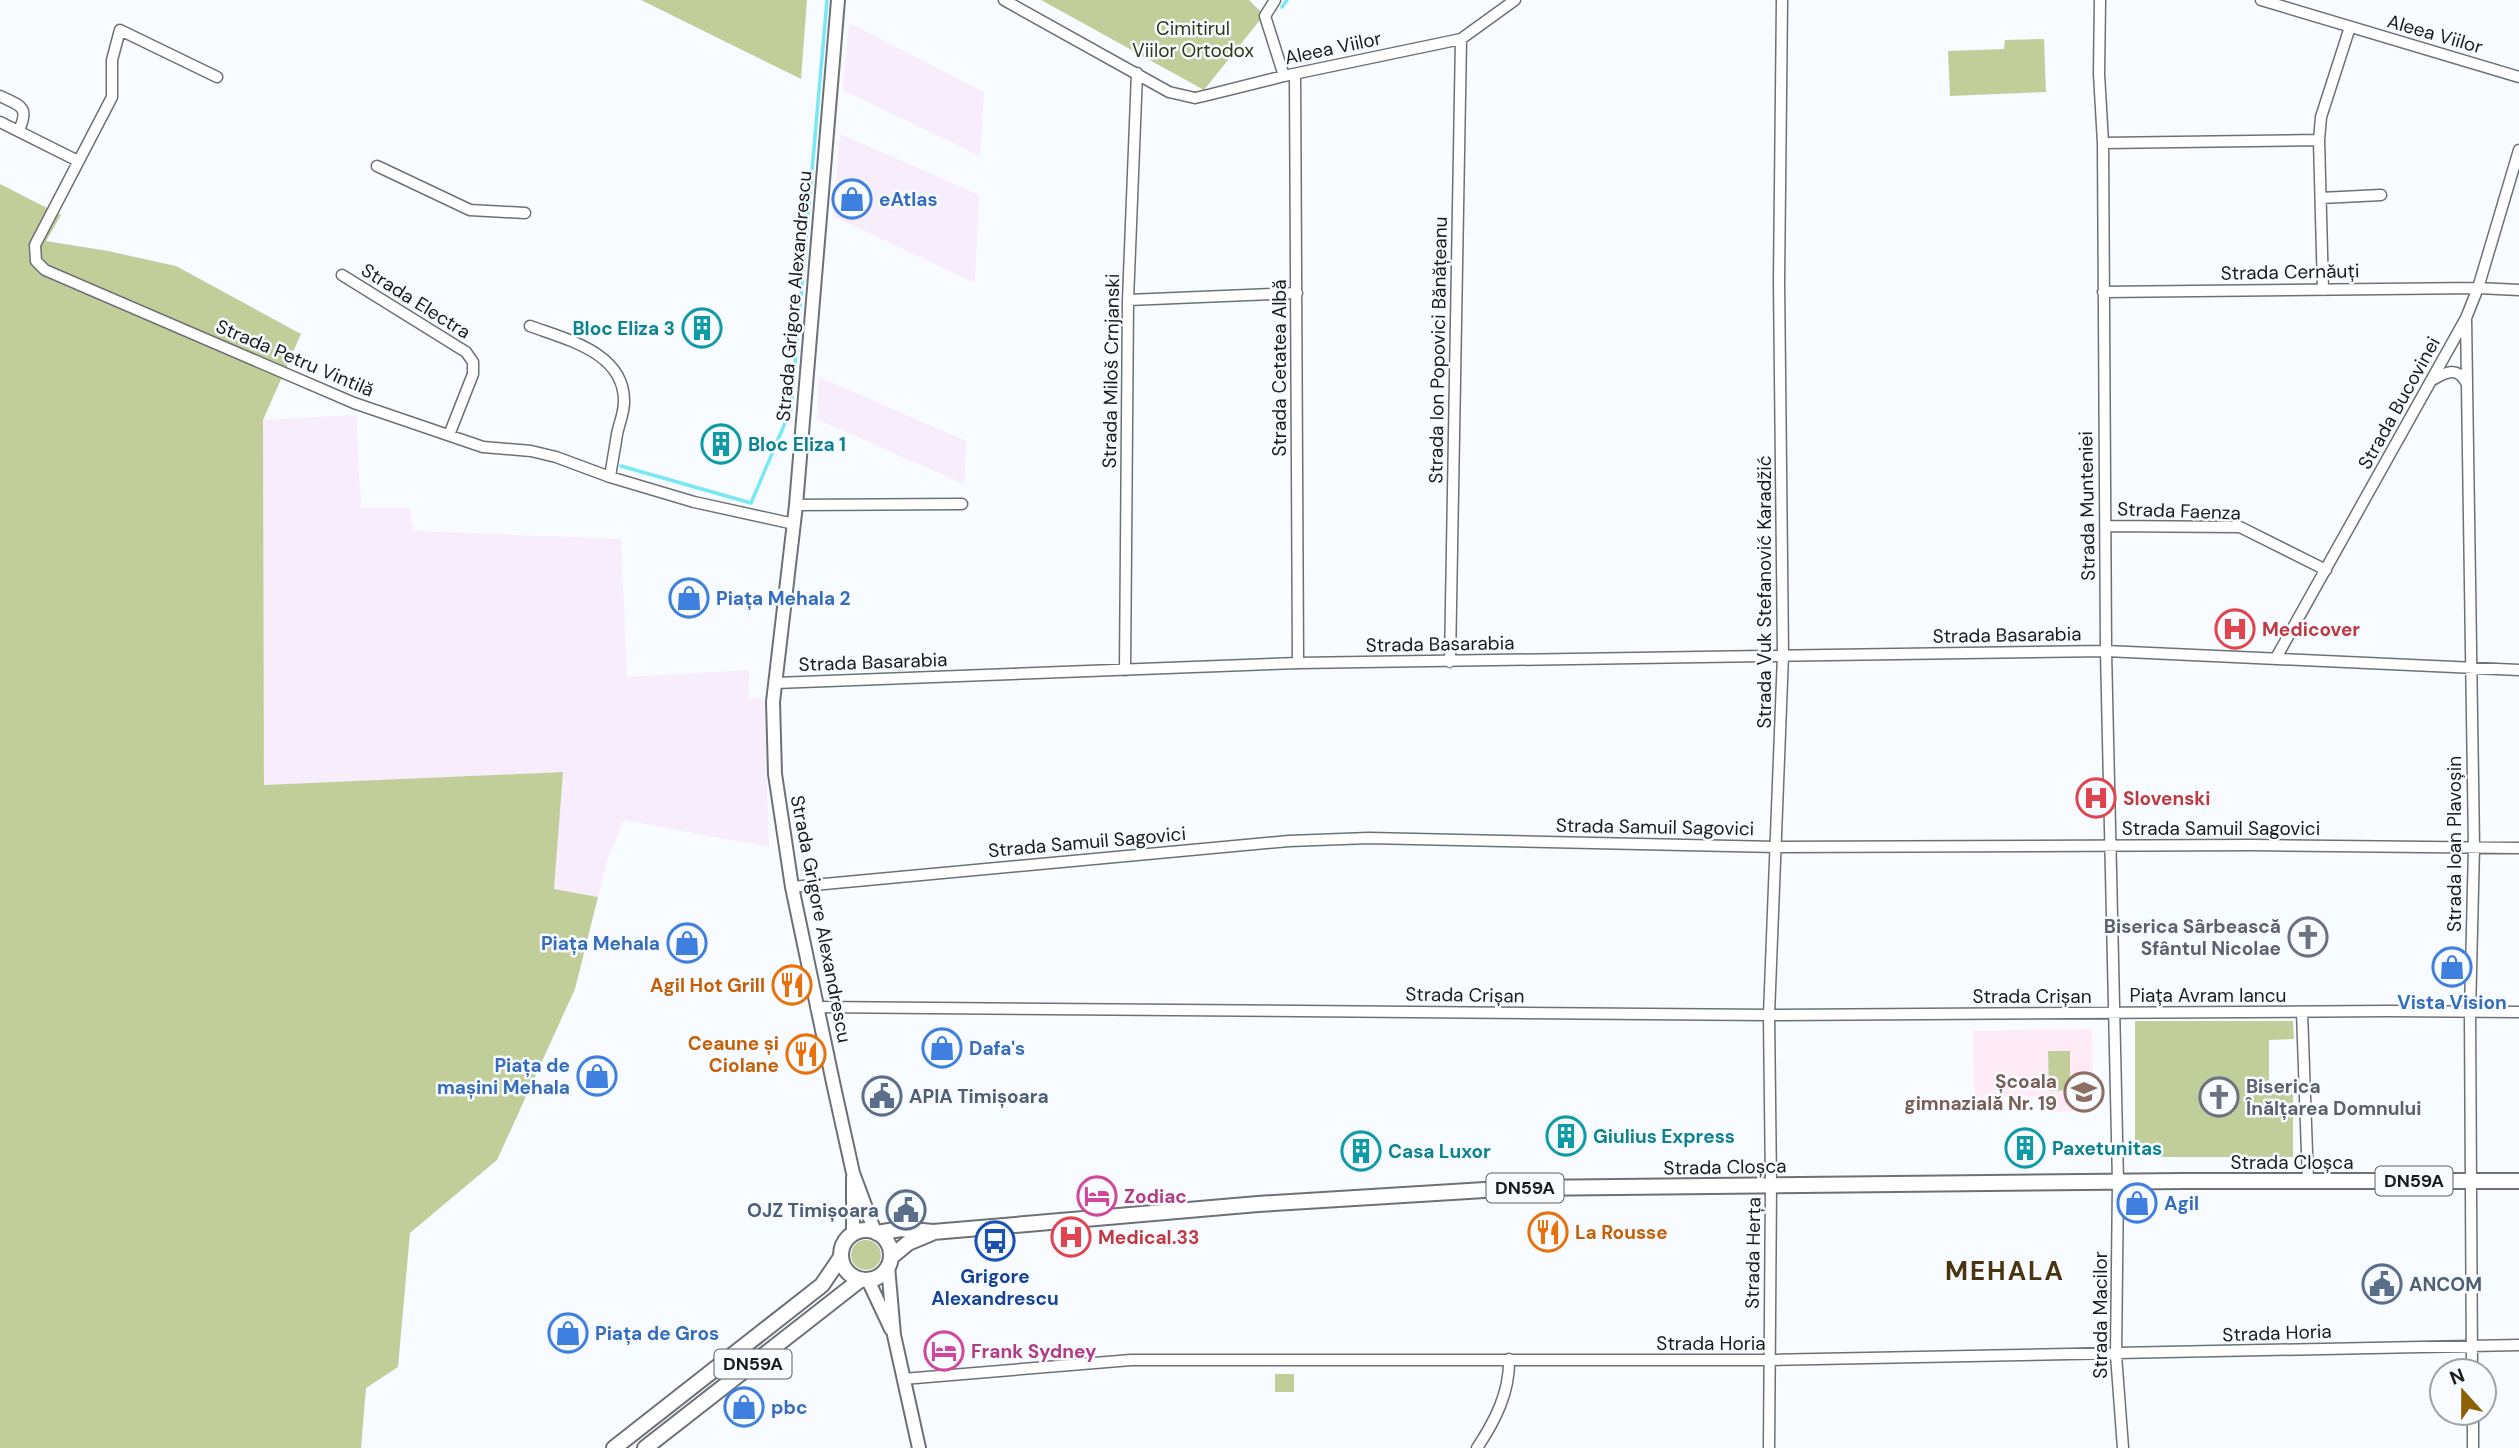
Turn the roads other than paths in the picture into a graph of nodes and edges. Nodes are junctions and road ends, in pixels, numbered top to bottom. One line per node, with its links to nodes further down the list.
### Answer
1 (838, 0): 40 (street, Strada Grigore Alexandrescu)
2 (1004, 0): 10 (street, Aleea Viilor)
3 (1275, 0): 13 (street)
4 (1515, 0): 9 (street, Aleea Viilor)
5 (1782, 0): 45 (street, Strada Vuk Stefanović Karadžić)
6 (2100, 0): 19 (street, Strada Munteniei)
7 (2261, 0): 8 (street, Aleea Viilor)
8 (2350, 27): 14 (street, Aleea Viilor); 18 (street)
9 (1461, 39): 11 (street, Aleea Viilor); 47 (street, Strada Ion Popovici Bănățeanu)
10 (1137, 73): 13 (street, Aleea Viilor); 32 (street, Strada Miloš Crnjanski)
11 (1295, 74): 13 (street, Aleea Viilor); 31 (street, Strada Cetatea Albă)
12 (217, 76): 21 (street, Strada Petru Vintilă)
13 (1284, 76)
14 (2519, 77)
15 (0, 96): 17 (street)
16 (0, 122): 17 (street)
17 (19, 130): 21 (street)
18 (2319, 140): 19 (street); 24 (street)
19 (2103, 143): 30 (street, Strada Munteniei)
20 (2519, 150): 27 (street, Strada Bucovinei)
21 (78, 161): 37 (street, Strada Petru Vintilă)
22 (377, 166): 25 (street)
23 (2381, 195): 24 (street)
24 (2321, 198): 28 (street)
25 (525, 213)
26 (342, 275): 37 (street, Strada Electra)
27 (2478, 288): 28 (street, Strada Cernăuți); 29 (street, Strada Cernăuți); 33 (street, Strada Bucovinei)
28 (2323, 289): 30 (street, Strada Cernăuți)
29 (2519, 290)
30 (2103, 292): 42 (street, Strada Munteniei)
31 (1297, 293): 32 (street); 48 (street, Strada Cetatea Albă)
32 (1128, 300): 50 (street, Strada Miloš Crnjanski)
33 (2466, 318): 35 (street, Strada Bucovinei); 36 (street, Strada Ioan Plavoșin)
34 (530, 326): 38 (street)
35 (2433, 380): 36 (street); 43 (street, Strada Bucovinei)
36 (2468, 387): 49 (street, Strada Ioan Plavoșin)
37 (449, 435): 38 (street, Strada Petru Vintilă)
38 (610, 477): 41 (street, Strada Petru Vintilă)
39 (962, 504): 40 (street)
40 (796, 505): 41 (street, Strada Grigore Alexandrescu)
41 (794, 524): 52 (street, Strada Grigore Alexandrescu)
42 (2105, 526): 43 (street, Strada Faenza); 44 (street, Strada Munteniei)
43 (2326, 570): 46 (street, Strada Bucovinei)
44 (2106, 651): 45 (street, Strada Basarabia); 46 (street, Strada Basarabia); 53 (street, Strada Munteniei)
45 (1783, 655): 47 (street, Strada Basarabia); 54 (street, Strada Vuk Stefanović Karadžić)
46 (2276, 658): 49 (street, Strada Basarabia)
47 (1450, 662): 48 (street, Strada Basarabia)
48 (1298, 663): 50 (street, Strada Basarabia)
49 (2470, 668): 51 (street, Strada Basarabia); 55 (street, Strada Ioan Plavoșin)
50 (1125, 670): 52 (street, Strada Basarabia)
51 (2519, 670)
52 (776, 682): 57 (street, Strada Grigore Alexandrescu)
53 (2111, 845): 54 (street, Strada Samuil Sagovici); 55 (street, Strada Samuil Sagovici); 62 (street, Strada Munteniei)
54 (1777, 847): 57 (street, Strada Samuil Sagovici); 63 (street, Strada Vuk Stefanović Karadžić)
55 (2474, 847): 56 (street, Strada Samuil Sagovici); 60 (street, Strada Ioan Plavoșin)
56 (2519, 848)
57 (792, 887): 58 (street, Strada Grigore Alexandrescu)
58 (816, 1007): 63 (street, Strada Crișan); 64 (street, Strada Grigore Alexandrescu)
59 (2302, 1012): 60 (street); 62 (street, Piața Avram Iancu); 65 (street, Piața Avram Iancu)
60 (2470, 1012): 61 (street); 68 (street, Strada Ioan Plavoșin)
61 (2519, 1012)
62 (2114, 1013): 63 (street, Strada Crișan); 67 (street, Piața Avram Iancu)
63 (1769, 1015): 69 (street, Strada Vuk Stefanović Karadžić)
64 (853, 1173): 71 (street, Strada Grigore Alexandrescu); 72 (street, Strada Grigore Alexandrescu)
65 (2308, 1181): 67 (main road, Strada Cloșca / DN59A); 68 (main road, Strada Cloșca / DN59A)
66 (2519, 1181): 68 (main road, Strada Cloșca / DN59A)
67 (2118, 1182): 69 (main road, Strada Cloșca / DN59A); 79 (street, Strada Macilor)
68 (2470, 1182): 77 (street, Strada Ioan Plavoșin)
69 (1771, 1185): 70 (main road, Strada Cloșca / DN59A); 82 (street, Strada Herța)
70 (933, 1232): 71 (main road, Strada Cloșca / DN59A); 74 (main road, Strada Cloșca / DN59A)
71 (876, 1233): 72 (main road, DN59A); 74 (main road)
72 (853, 1234): 73 (main road, DN59A)
73 (841, 1257): 75 (main road); 85 (main road, DN59A)
74 (890, 1262): 75 (main road, DN59A); 76 (street)
75 (864, 1280): 76 (street); 86 (main road, DN59A)
76 (894, 1335): 83 (street)
77 (2472, 1345): 78 (street, Strada Horia); 79 (street, Strada Horia); 80 (street, Strada Ioan Plavoșin)
78 (2519, 1345)
79 (2116, 1355): 82 (street, Strada Horia); 90 (street, Strada Macilor)
80 (2472, 1357)
81 (1509, 1359): 82 (street, Strada Horia); 83 (street, Strada Horia); 88 (street)
82 (1769, 1360): 89 (street, Strada Herța)
83 (903, 1379): 87 (street)
84 (2473, 1427): 91 (street)
85 (621, 1446)
86 (645, 1448)
87 (919, 1448)
88 (1477, 1448)
89 (1769, 1448)
90 (2123, 1448)
91 (2473, 1448)

